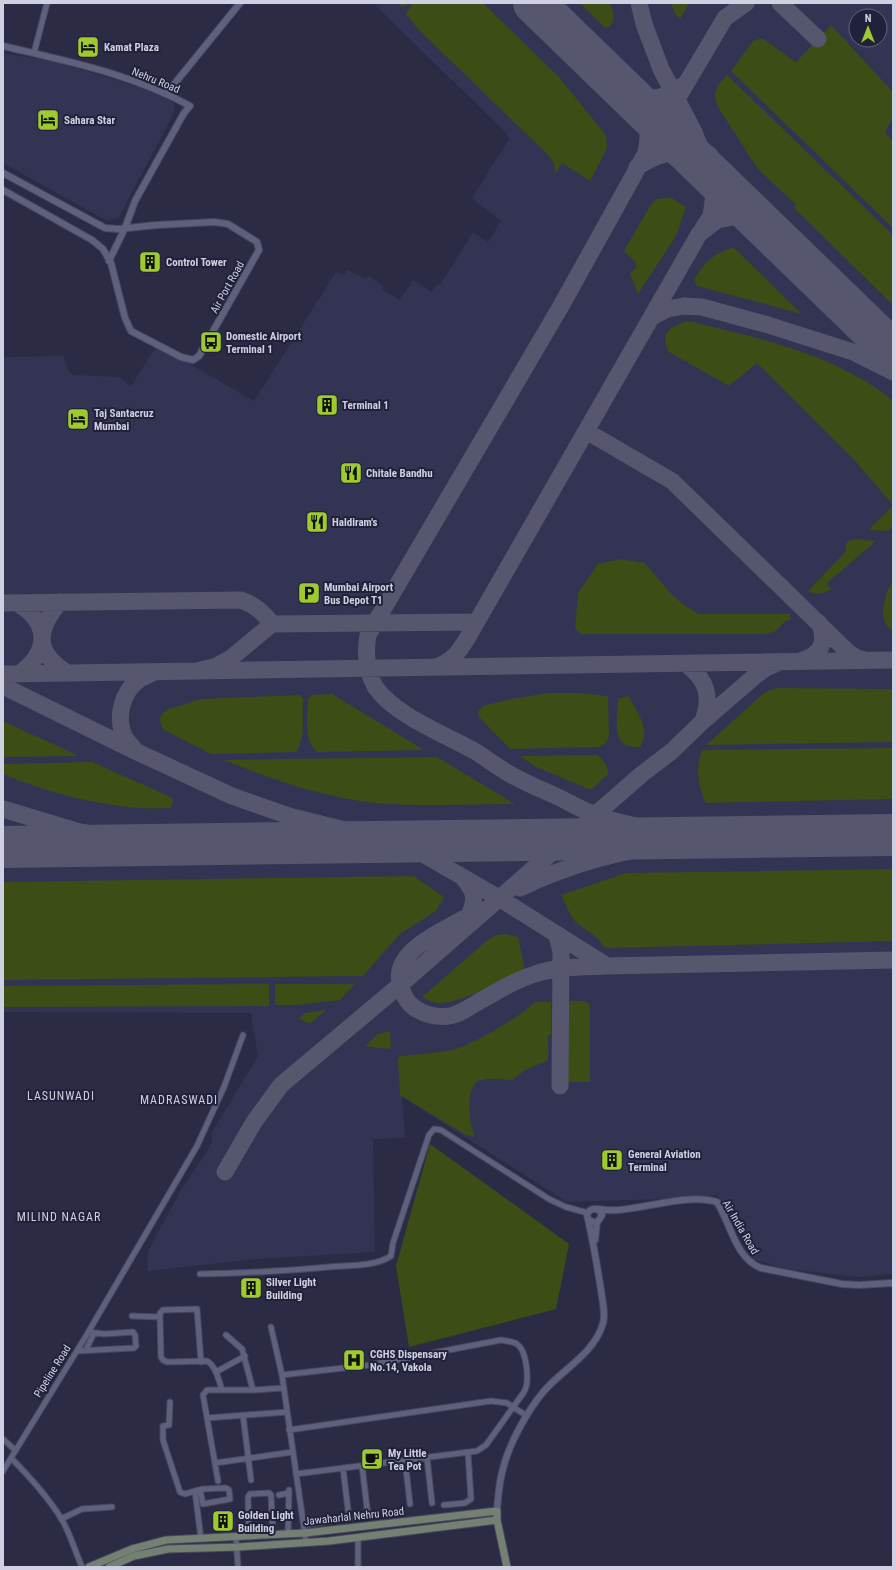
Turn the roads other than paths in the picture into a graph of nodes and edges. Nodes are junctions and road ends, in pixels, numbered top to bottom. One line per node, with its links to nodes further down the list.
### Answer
1 (47, 3): 4 (street)
2 (240, 3): 5 (street)
3 (3, 46): 4 (street, Nehru Road)
4 (34, 53): 5 (street, Nehru Road)
5 (167, 93): 8 (street, Nehru Road)
6 (3, 173): 8 (street, Air Port Road)
7 (3, 190): 9 (street, Air Port Road)
8 (125, 228): 9 (street); 9 (street, Air Port Road)
9 (109, 261)
10 (243, 1035): 22 (street, Pipeline Road)
11 (597, 1209): 12 (street, Air India Road); 13 (street, Air India Road); 15 (street)
12 (618, 1211): 15 (street, Air India Road); 18 (street, Air India Road)
13 (588, 1213): 14 (street); 17 (street)
14 (589, 1220): 15 (street); 16 (street)
15 (598, 1221): 16 (street)
16 (594, 1246): 37 (street)
17 (200, 1274)
18 (893, 1283)
19 (132, 1316): 20 (street)
20 (160, 1318): 27 (street); 27 (street)
21 (271, 1327): 29 (street)
22 (90, 1334): 24 (street); 24 (street); 25 (street, Pipeline Road)
23 (226, 1335): 26 (street)
24 (86, 1350): 25 (street)
25 (77, 1351): 41 (street, Pipeline Road)
26 (245, 1356): 28 (street); 32 (street)
27 (201, 1362): 28 (street)
28 (216, 1372): 31 (street)
29 (282, 1375): 30 (street); 34 (street)
30 (283, 1388): 32 (street); 35 (street)
31 (222, 1390): 32 (street); 38 (street)
32 (254, 1390)
33 (170, 1402): 55 (street)
34 (513, 1406): 37 (street); 39 (street); 43 (street)
35 (287, 1412): 36 (street); 39 (street)
36 (243, 1415): 38 (street); 45 (street)
37 (527, 1416): 61 (street)
38 (207, 1418): 48 (street)
39 (289, 1430): 42 (street)
40 (3, 1439): 41 (street)
41 (15, 1450): 44 (street, Pipeline Road)
42 (293, 1452): 45 (street); 52 (street)
43 (468, 1452): 46 (street); 59 (street)
44 (11, 1458): 51 (street, Pipeline Road); 65 (street)
45 (248, 1458): 48 (street); 53 (street)
46 (426, 1458): 47 (street); 57 (street)
47 (405, 1460): 49 (street); 58 (street)
48 (215, 1463): 54 (street)
49 (362, 1466): 50 (street); 63 (street)
50 (343, 1468): 52 (street); 64 (street)
51 (3, 1471)
52 (296, 1474): 67 (street)
53 (250, 1480)
54 (218, 1481)
55 (198, 1490): 55 (street); 74 (street)
56 (279, 1495): 69 (street)
57 (432, 1503)
58 (410, 1504)
59 (444, 1505)
60 (112, 1507): 65 (street)
61 (497, 1511): 66 (main road); 68 (main road, Jawaharlal Nehru Road)
62 (377, 1514): 63 (street)
63 (368, 1516): 64 (street)
64 (349, 1518): 67 (street)
65 (62, 1520): 77 (street)
66 (497, 1520): 73 (main road, Jawaharlal Nehru Road); 82 (main road)
67 (304, 1525): 68 (street)
68 (305, 1533): 69 (main road, Jawaharlal Nehru Road); 75 (street)
69 (288, 1534): 70 (main road, Jawaharlal Nehru Road)
70 (273, 1535): 71 (main road, Jawaharlal Nehru Road); 71 (street)
71 (249, 1537): 72 (main road, Jawaharlal Nehru Road)
72 (236, 1538): 74 (main road, Jawaharlal Nehru Road); 76 (street)
73 (358, 1538): 75 (main road, Jawaharlal Nehru Road); 81 (street)
74 (201, 1539): 78 (main road, Jawaharlal Nehru Road)
75 (306, 1542): 76 (main road, Jawaharlal Nehru Road)
76 (238, 1547): 79 (main road, Jawaharlal Nehru Road); 80 (street)
77 (82, 1567)
78 (89, 1567)
79 (109, 1567)
80 (238, 1567)
81 (358, 1567)
82 (506, 1567)

